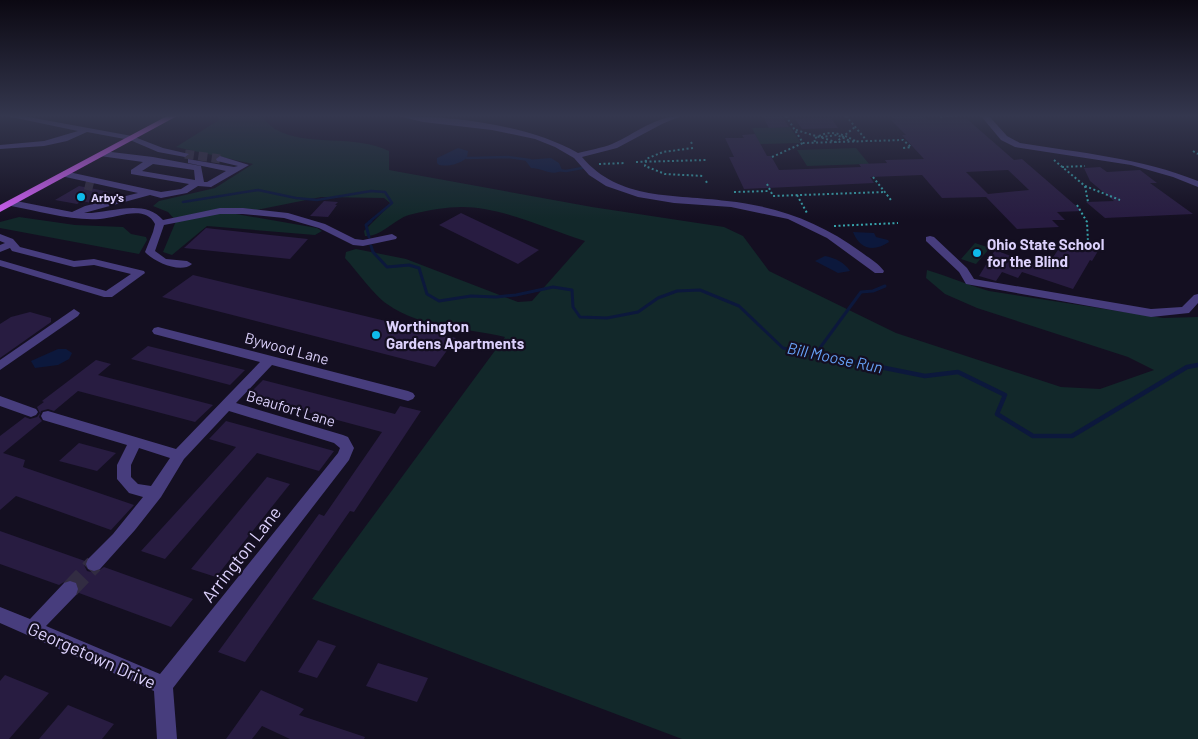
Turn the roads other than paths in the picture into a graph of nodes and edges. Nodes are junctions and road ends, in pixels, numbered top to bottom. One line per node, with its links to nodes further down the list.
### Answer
1 (109, 150): 7 (main road)
2 (139, 150): 9 (street)
3 (164, 150): 9 (street)
4 (567, 150): 8 (street)
5 (597, 150): 8 (street)
6 (1055, 150): 14 (street)
7 (103, 154): 10 (street); 11 (main road)
8 (576, 156): 29 (street)
9 (172, 158): 12 (street)
10 (153, 160): 12 (street); 12 (street)
11 (64, 174): 13 (street); 17 (main road)
12 (196, 183): 15 (street)
13 (88, 184): 15 (street); 16 (street)
14 (1198, 184)
15 (151, 192): 16 (street)
16 (114, 201): 19 (street)
17 (11, 203): 18 (main road); 19 (street)
18 (0, 209)
19 (71, 215): 20 (street)
20 (160, 223): 22 (street); 28 (street)
21 (0, 237): 24 (street)
22 (392, 237)
23 (930, 239): 31 (street)
24 (12, 244): 25 (street); 27 (street)
25 (0, 249)
26 (0, 263): 30 (street)
27 (74, 264): 30 (street); 30 (street)
28 (187, 264)
29 (879, 271)
30 (56, 279)
31 (1198, 297)
32 (74, 313): 35 (street)
33 (158, 331): 34 (street, Bywood Lane)
34 (269, 360): 36 (street, Bywood Lane); 38 (street)
35 (0, 366)
36 (408, 396)
37 (0, 401): 39 (street)
38 (225, 405): 42 (street, Beaufort Lane); 43 (street)
39 (31, 412)
40 (48, 416): 41 (street)
41 (135, 442): 43 (street); 44 (street)
42 (346, 445): 49 (street, Arrington Lane)
43 (179, 455): 44 (street)
44 (156, 493): 45 (street)
45 (94, 564)
46 (70, 589): 48 (street)
47 (0, 615): 48 (street, Georgetown Drive)
48 (32, 629): 49 (street, Georgetown Drive)
49 (163, 685): 50 (street, Georgetown Drive)
50 (167, 739)

